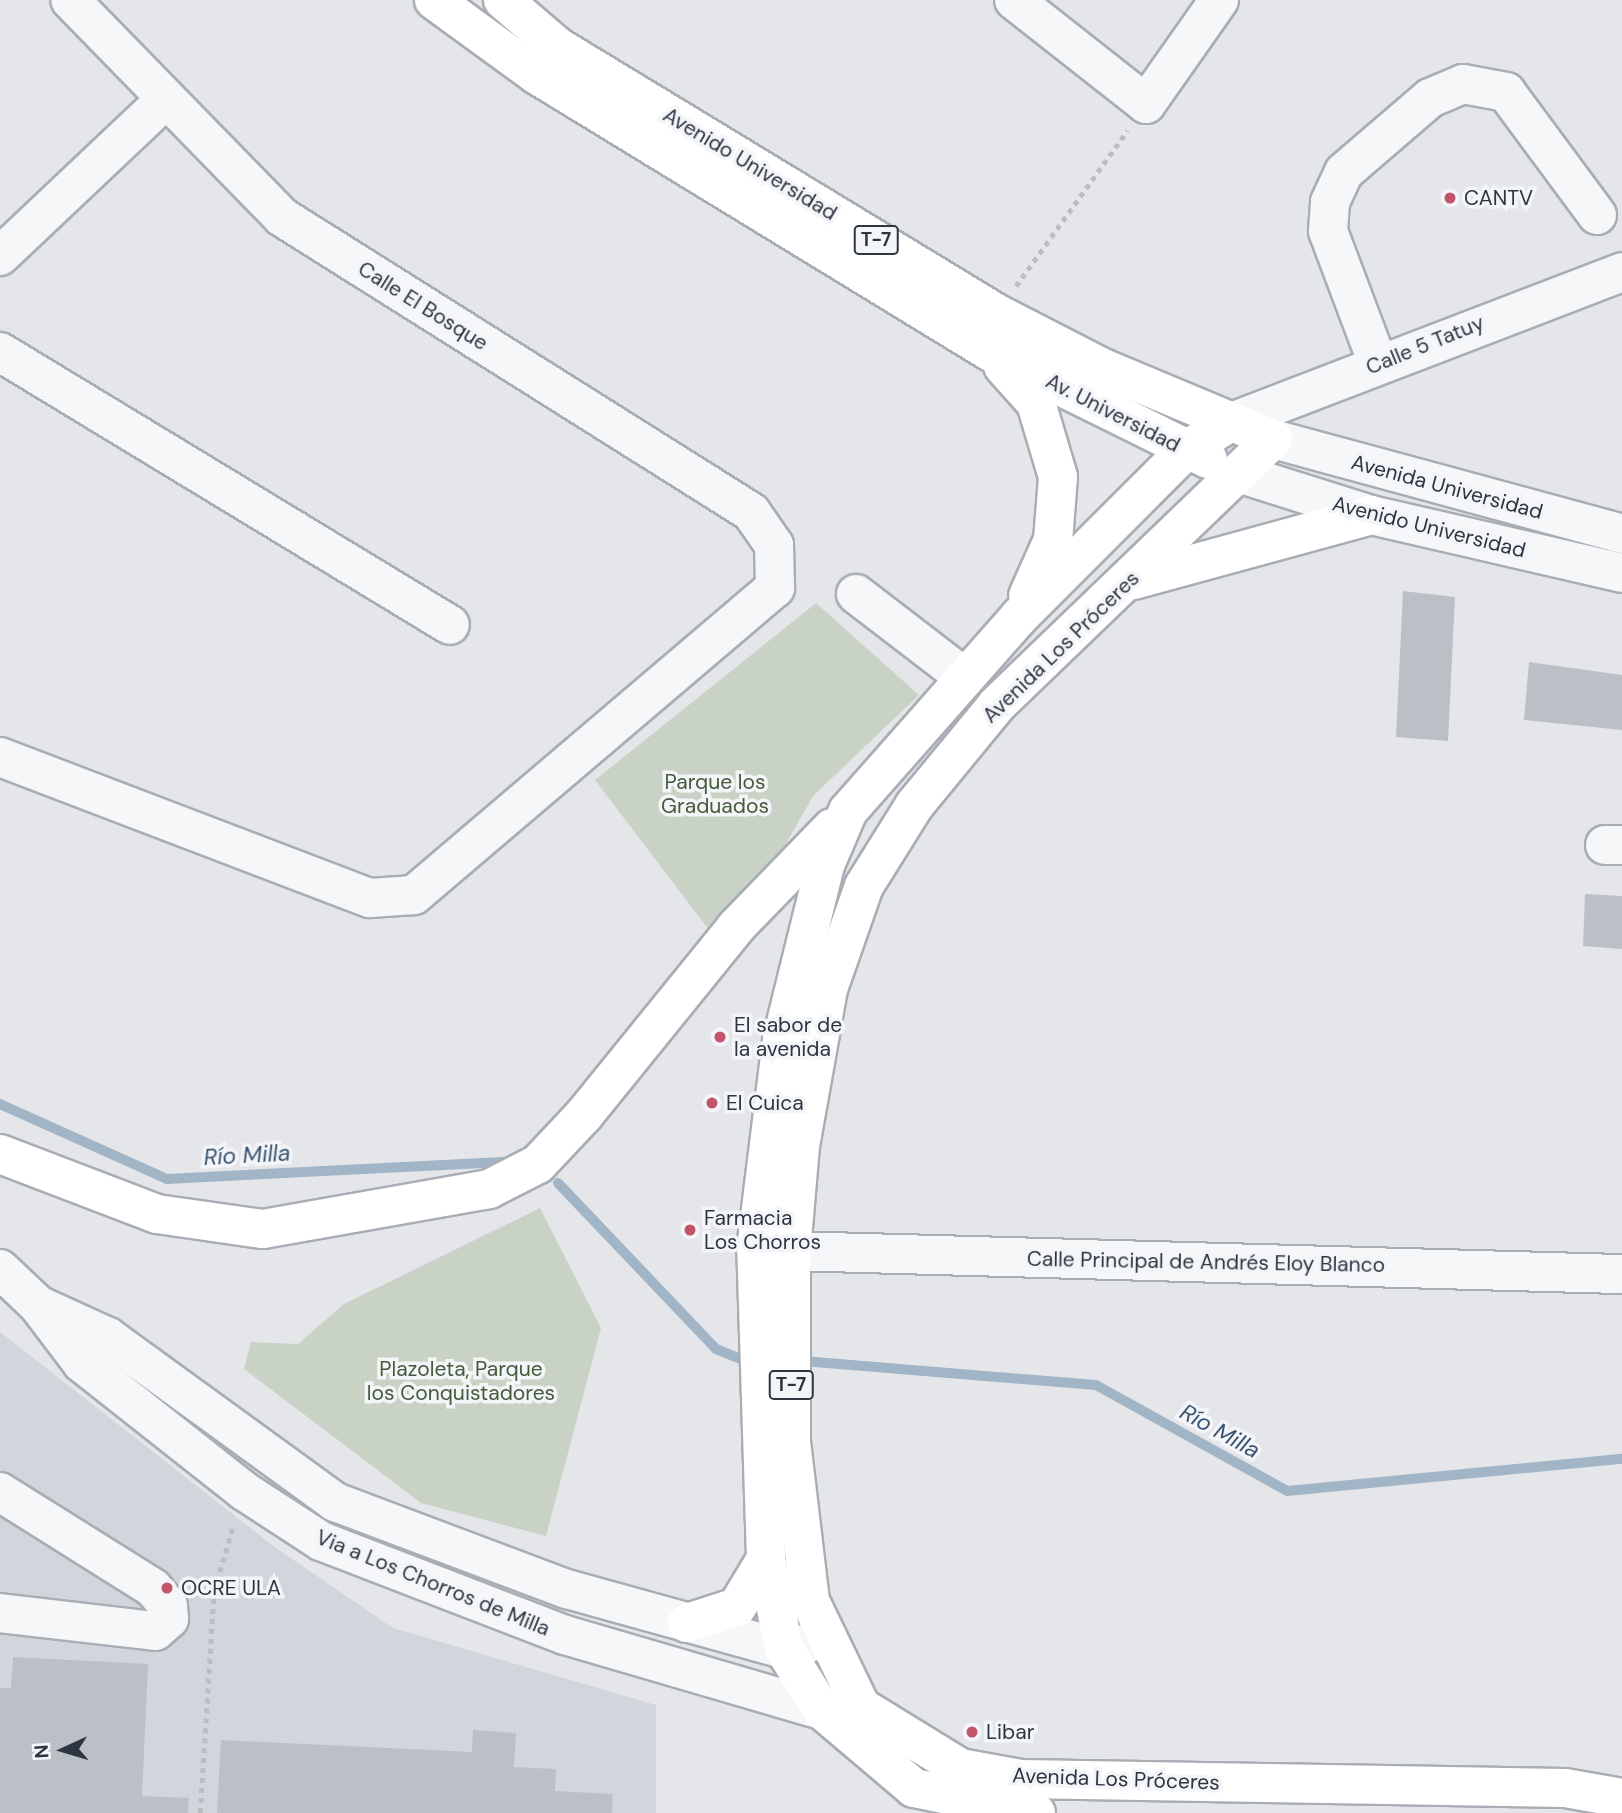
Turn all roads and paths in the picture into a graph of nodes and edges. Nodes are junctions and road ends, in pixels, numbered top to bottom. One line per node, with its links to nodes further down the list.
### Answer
1 (70, 0): 6 (street, Calle El Bosque)
2 (434, 0): 12 (highway, Avenido Universidad / T-7)
3 (503, 0): 11 (highway, Avenido Universidad / T-7)
4 (1014, 0): 7 (street)
5 (1219, 0): 7 (street)
6 (165, 100): 9 (street); 27 (street, Calle El Bosque)
7 (1146, 104): 11 (path)
8 (1597, 215): 14 (street)
9 (0, 257)
10 (1622, 272): 14 (street, Calle 5 Tatuy)
11 (996, 313): 15 (highway, Avenido Universidad / T-7)
12 (989, 351): 17 (highway, Av. Universidad / T-7); 24 (highway)
13 (0, 352): 25 (street)
14 (1378, 364): 15 (street, Calle 5 Tatuy)
15 (1229, 423): 16 (highway, Avenido Universidad / T-7); 17 (highway, Avenida Los Próceres / T-7)
16 (1273, 439): 18 (highway, Avenida Los Próceres / T-7); 20 (street, Avenida Universidad)
17 (1186, 450): 18 (highway, Av. Universidad / T-7); 24 (highway, Avenida Los Próceres / T-7)
18 (1238, 473): 19 (street, Avenido Universidad); 22 (highway, Avenida Los Próceres / T-7)
19 (1371, 515): 21 (street, Avenido Universidad); 22 (highway)
20 (1622, 534)
21 (1622, 573)
22 (1129, 582): 30 (highway, Avenida Los Próceres / T-7)
23 (856, 594): 26 (street)
24 (1018, 617): 26 (highway, Avenida Los Próceres / T-7)
25 (450, 625)
26 (963, 676): 28 (highway, Avenida Los Próceres / T-7)
27 (0, 757)
28 (848, 811): 29 (highway); 36 (highway, Avenida Los Próceres / T-7)
29 (0, 1154)
30 (791, 1251): 32 (street, Calle Principal de Andrés Eloy Blanco); 39 (highway, Avenida Los Próceres / T-7)
31 (0, 1269): 33 (street, Via a Los Chorros de Milla)
32 (1622, 1274)
33 (38, 1305): 35 (street, Via a Los Chorros de Milla); 38 (street, Via a Los Chorros de Milla)
34 (0, 1492): 37 (street)
35 (244, 1492): 42 (street, Via a Los Chorros de Milla); 44 (path)
36 (766, 1559): 38 (highway); 40 (highway, Avenida Los Próceres / T-7)
37 (0, 1614)
38 (687, 1623): 40 (street, Via a Los Chorros de Milla)
39 (824, 1639): 40 (street, Via a Los Chorros de Milla); 41 (highway, Avenida Los Próceres / T-7)
40 (784, 1649): 42 (highway, Avenida Los Próceres / T-7)
41 (862, 1707): 42 (street, Via a Los Chorros de Milla); 43 (highway, Avenida Los Próceres / T-7)
42 (822, 1710): 45 (highway, Avenida Los Próceres / T-7)
43 (1622, 1798)
44 (200, 1813)
45 (1017, 1813)

